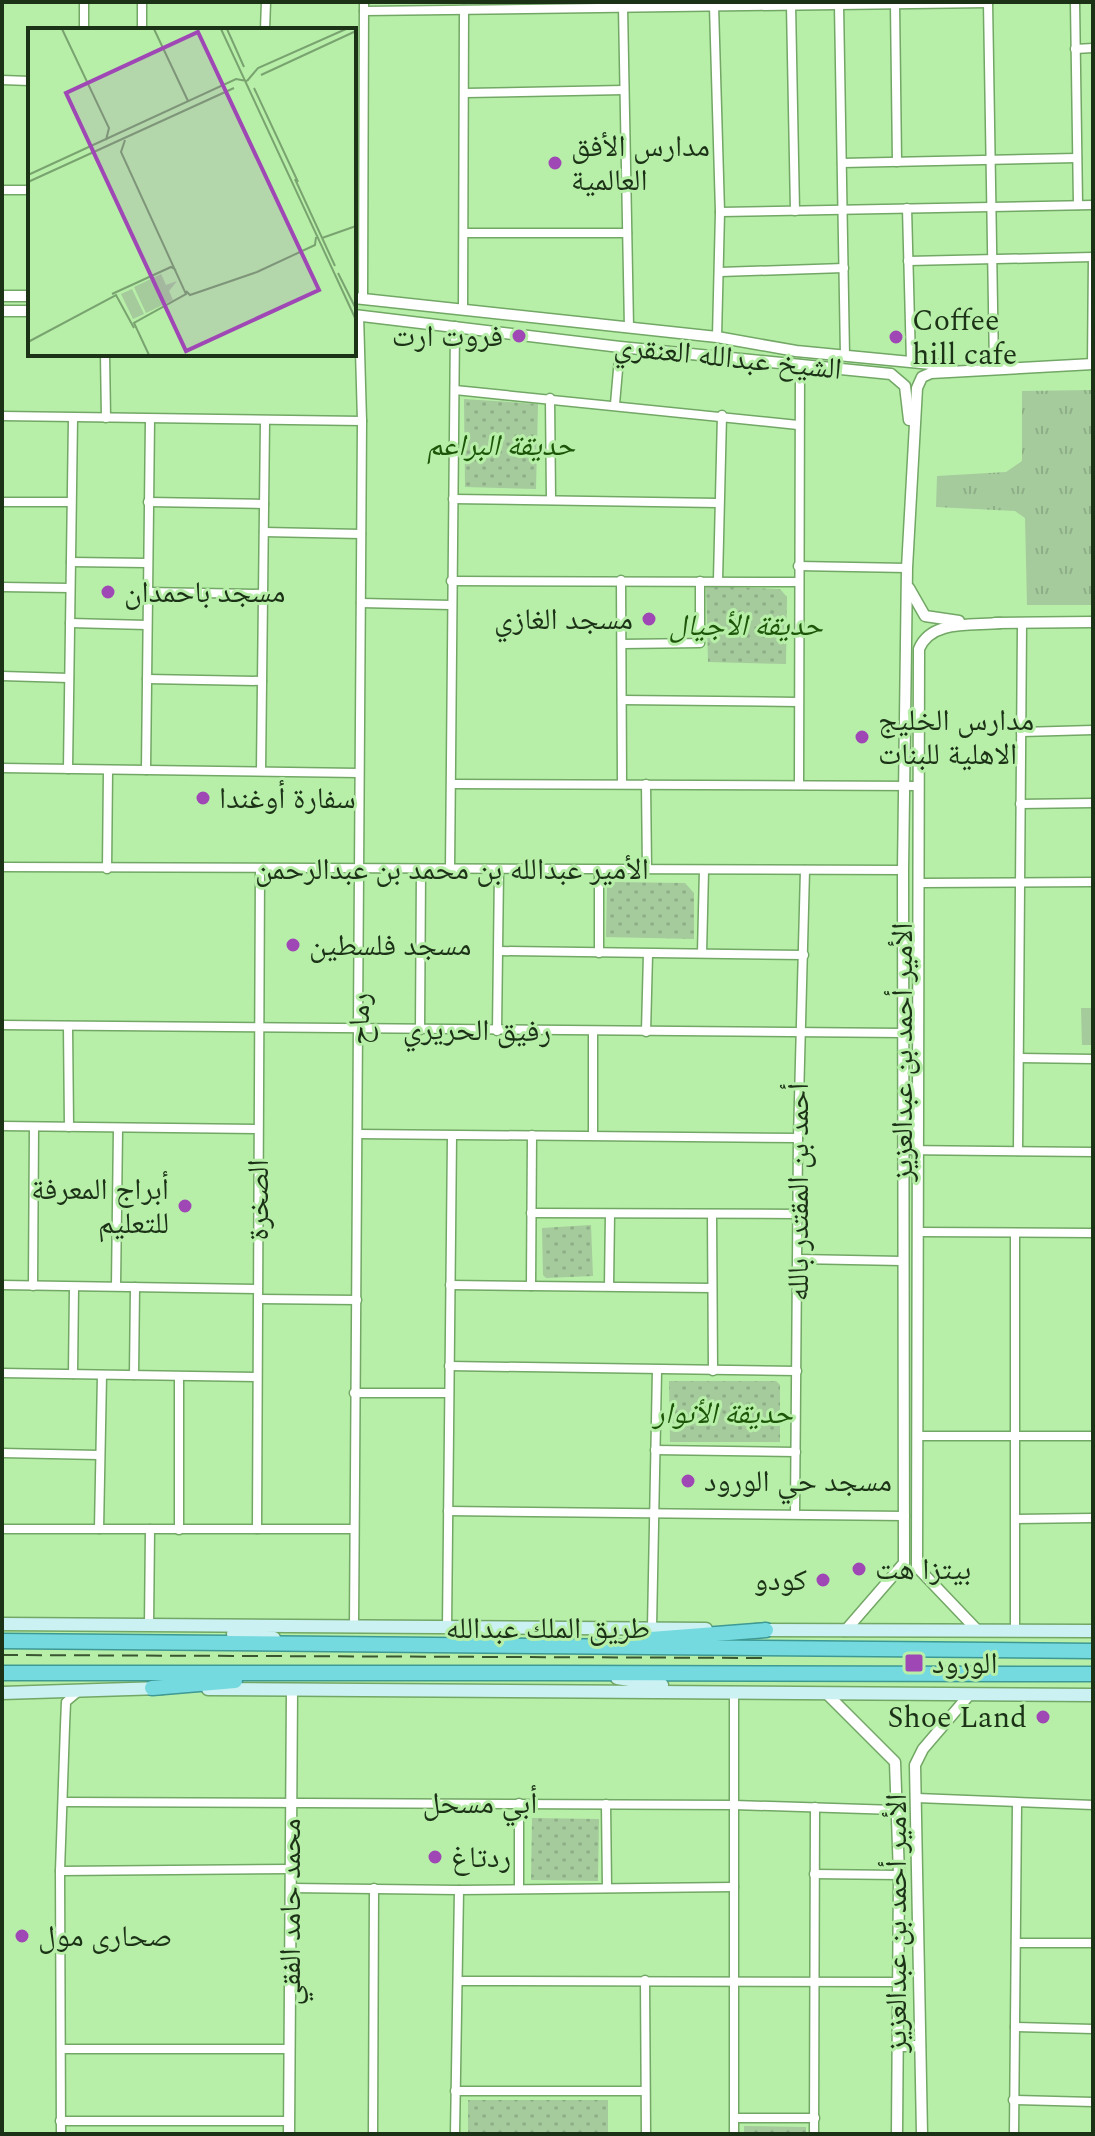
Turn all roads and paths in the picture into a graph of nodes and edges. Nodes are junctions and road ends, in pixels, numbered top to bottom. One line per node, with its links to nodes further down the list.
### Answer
1 (84, 2): 17 (street)
2 (142, 2): 18 (street)
3 (266, 2): 19 (street)
4 (1075, 2): 21 (street)
5 (988, 3): 9 (street); 28 (street)
6 (598, 4): 10 (street); 15 (street)
7 (644, 4): 13 (street); 15 (street)
8 (732, 4): 11 (street); 13 (street)
9 (895, 4): 12 (street); 29 (street)
10 (544, 5): 16 (street)
11 (791, 5): 12 (street); 38 (street)
12 (839, 5): 30 (street)
13 (714, 6): 39 (street)
14 (364, 7): 16 (street); 26 (street)
15 (623, 7): 24 (street)
16 (464, 10): 25 (street)
17 (84, 28)
18 (142, 28)
19 (265, 28)
20 (1093, 48): 21 (street)
21 (1075, 49): 27 (street)
22 (2, 80): 23 (street)
23 (28, 81)
24 (624, 90): 25 (street); 41 (street)
25 (465, 93): 40 (street)
26 (359, 116): 49 (street)
27 (1077, 158): 28 (street); 33 (street)
28 (991, 159): 29 (street); 35 (street)
29 (897, 162): 30 (street)
30 (842, 163): 37 (street)
31 (2, 190): 32 (street)
32 (28, 190)
33 (1078, 205): 34 (street); 35 (street)
34 (1093, 205)
35 (991, 207): 36 (street); 43 (street)
36 (907, 208): 37 (street); 44 (street)
37 (843, 210): 38 (street); 45 (street)
38 (795, 211): 39 (street)
39 (720, 212): 46 (street)
40 (465, 233): 41 (street); 50 (street)
41 (627, 233): 55 (street)
42 (1093, 257): 43 (street); 65 (street)
43 (992, 259): 44 (street); 66 (street)
44 (908, 261): 63 (street)
45 (844, 268): 46 (street); 61 (street)
46 (720, 272): 56 (street)
47 (2, 296): 48 (street)
48 (28, 296)
49 (359, 298): 50 (street, الشيخ عبدالله العنقري)
50 (463, 309): 55 (street, الشيخ عبدالله العنقري)
51 (2, 311): 52 (street)
52 (28, 311)
53 (357, 315): 54 (street, الشيخ عبدالله العنقري); 77 (street, رماح)
54 (455, 326): 58 (street, الشيخ عبدالله العنقري); 68 (street)
55 (629, 328): 56 (street, الشيخ عبدالله العنقري)
56 (717, 337): 57 (street, الشيخ عبدالله العنقري)
57 (753, 345): 59 (street, الشيخ عبدالله العنقري); 62 (street)
58 (620, 347): 62 (street, الشيخ عبدالله العنقري); 70 (street)
59 (796, 351): 61 (street, الشيخ عبدالله العنقري); 64 (street)
60 (105, 356): 74 (street)
61 (845, 356): 63 (street, الشيخ عبدالله العنقري)
62 (755, 360): 64 (street, الشيخ عبدالله العنقري)
63 (911, 362): 67 (street, الشيخ عبدالله العنقري)
64 (797, 364): 78 (street); 79 (street, الشيخ عبدالله العنقري)
65 (1092, 364): 66 (street, الشيخ عبدالله العنقري)
66 (994, 367): 67 (street, الشيخ عبدالله العنقري)
67 (974, 368): 79 (street, الشيخ عبدالله العنقري)
68 (455, 390): 69 (street); 80 (street)
69 (550, 398): 70 (street); 81 (street)
70 (615, 404): 71 (street)
71 (722, 415): 78 (street); 85 (street)
72 (2, 416): 73 (street)
73 (73, 418): 74 (street); 83 (street)
74 (106, 418): 75 (street)
75 (150, 419): 76 (street); 84 (street)
76 (265, 421): 77 (street); 86 (street)
77 (362, 421): 88 (street, رماح)
78 (798, 425): 91 (street)
79 (912, 450): 92 (street, الأمير أحمد بن عبدالعزيز)
80 (453, 499): 81 (street); 95 (street)
81 (551, 500): 85 (street)
82 (2, 502): 83 (street)
83 (71, 502): 89 (street)
84 (148, 502): 86 (street); 90 (street)
85 (718, 503): 94 (street)
86 (264, 504): 87 (street)
87 (264, 532): 88 (street); 102 (street)
88 (361, 534): 103 (street, رماح)
89 (71, 562): 90 (street); 100 (street)
90 (147, 563): 101 (street)
91 (798, 566): 92 (street); 97 (street)
92 (907, 568): 98 (street, الأمير أحمد بن عبدالعزيز)
93 (621, 580): 95 (street); 96 (street); 110 (street)
94 (718, 580): 96 (street); 97 (street)
95 (451, 581): 104 (street)
96 (700, 581): 110 (street)
97 (798, 582): 116 (street)
98 (908, 582): 107 (street); 129 (street, الأمير أحمد بن عبدالعزيز)
99 (2, 587): 100 (street)
100 (70, 588): 106 (street)
101 (147, 592): 102 (street); 109 (street)
102 (263, 594): 114 (street)
103 (361, 603): 104 (street); 124 (street, رماح)
104 (451, 605): 126 (street)
105 (1093, 622): 108 (street)
106 (70, 623): 109 (street); 112 (street)
107 (1000, 623): 108 (street); 130 (street, الأمير أحمد بن عبدالعزيز)
108 (1022, 624): 118 (street)
109 (147, 625): 113 (street)
110 (622, 644): 115 (street)
111 (2, 676): 112 (street)
112 (69, 678): 120 (street)
113 (147, 679): 114 (street); 121 (street)
114 (262, 681): 123 (street)
115 (622, 700): 116 (street); 125 (street)
116 (798, 702): 128 (street)
117 (1093, 730): 118 (street)
118 (1021, 732): 132 (street)
119 (2, 768): 120 (street)
120 (68, 769): 122 (street)
121 (146, 770): 122 (street); 123 (street)
122 (108, 771): 134 (street)
123 (261, 771): 124 (street)
124 (359, 773): 138 (street, رماح)
125 (622, 783): 126 (street); 127 (street)
126 (452, 784): 139 (street)
127 (646, 784): 128 (street); 136 (street)
128 (799, 785): 129 (street)
129 (904, 786): 130 (street); 143 (street, الأمير أحمد بن عبدالعزيز)
130 (919, 786): 147 (street, الأمير أحمد بن عبدالعزيز)
131 (1093, 803): 132 (street)
132 (1020, 804): 145 (street)
133 (2, 867): 134 (street, الأمير عبدالله بن محمد بن عبدالرحمن)
134 (107, 869): 137 (street, الأمير عبدالله بن محمد بن عبدالرحمن)
135 (421, 869): 138 (street, الأمير عبدالله بن محمد بن عبدالرحمن); 139 (street, الأمير عبدالله بن محمد بن عبدالرحمن); 157 (street)
136 (647, 869): 141 (street, الأمير عبدالله بن محمد بن عبدالرحمن); 144 (street, الأمير عبدالله بن محمد بن عبدالرحمن)
137 (260, 870): 138 (street, الأمير عبدالله بن محمد بن عبدالرحمن); 155 (street, الصخرة)
138 (359, 870): 156 (street, رماح)
139 (450, 870): 140 (street, الأمير عبدالله بن محمد بن عبدالرحمن)
140 (499, 870): 144 (street, الأمير عبدالله بن محمد بن عبدالرحمن); 148 (street)
141 (704, 870): 142 (street, الأمير عبدالله بن محمد بن عبدالرحمن); 150 (street)
142 (805, 870): 143 (street, الأمير عبدالله بن محمد بن عبدالرحمن); 152 (street, أحمد بن المقتدر بالله)
143 (903, 870): 162 (street, الأمير أحمد بن عبدالعزيز)
144 (599, 871): 149 (street)
145 (1020, 882): 146 (street); 147 (street); 163 (street)
146 (1093, 882)
147 (920, 883): 166 (street, الأمير أحمد بن عبدالعزيز)
148 (499, 951): 149 (street); 158 (street)
149 (599, 953): 151 (street)
150 (702, 953): 151 (street); 152 (street)
151 (648, 954): 160 (street)
152 (804, 955): 161 (street, أحمد بن المقتدر بالله)
153 (2, 1025): 154 (street, رفيق الحريري)
154 (68, 1026): 155 (street, رفيق الحريري); 169 (street)
155 (259, 1027): 156 (street, رفيق الحريري); 171 (street, الصخرة)
156 (359, 1030): 157 (street, رفيق الحريري); 172 (street, رماح)
157 (420, 1030): 158 (street, رفيق الحريري)
158 (497, 1031): 159 (street, رفيق الحريري)
159 (593, 1032): 160 (street, رفيق الحريري); 173 (street)
160 (646, 1032): 161 (street, رفيق الحريري)
161 (800, 1032): 162 (street, رفيق الحريري); 176 (street, أحمد بن المقتدر بالله)
162 (903, 1033): 165 (street, الأمير أحمد بن عبدالعزيز)
163 (1019, 1058): 164 (street); 179 (street)
164 (1093, 1059)
165 (904, 1072): 166 (street); 177 (street, الأمير أحمد بن عبدالعزيز)
166 (919, 1072): 178 (street, الأمير أحمد بن عبدالعزيز)
167 (2, 1126): 168 (street)
168 (34, 1127): 169 (street); 192 (street)
169 (69, 1127): 170 (street)
170 (118, 1129): 171 (street); 193 (street)
171 (258, 1129): 199 (street, الصخرة)
172 (358, 1134): 175 (street); 200 (street, رماح)
173 (593, 1134): 174 (street); 176 (street)
174 (532, 1135): 175 (street); 181 (street)
175 (452, 1136): 191 (street)
176 (798, 1138): 184 (street, أحمد بن المقتدر بالله)
177 (902, 1150): 178 (street); 189 (street, الأمير أحمد بن عبدالعزيز)
178 (919, 1150): 179 (street); 185 (street, الأمير أحمد بن عبدالعزيز)
179 (1018, 1151): 180 (street)
180 (1093, 1152)
181 (531, 1213): 182 (street); 194 (street)
182 (610, 1214): 183 (street); 195 (street)
183 (712, 1214): 184 (street); 198 (street)
184 (798, 1214): 188 (street, أحمد بن المقتدر بالله)
185 (919, 1232): 186 (street); 213 (street, الأمير أحمد بن عبدالعزيز)
186 (1015, 1233): 187 (street); 214 (street)
187 (1093, 1233)
188 (798, 1259): 189 (street); 204 (street, أحمد بن المقتدر بالله)
189 (902, 1261): 223 (street, الأمير أحمد بن عبدالعزيز)
190 (2, 1285): 192 (street)
191 (450, 1285): 194 (street); 201 (street)
192 (33, 1286): 196 (street)
193 (116, 1286): 196 (street); 197 (street)
194 (531, 1286): 195 (street)
195 (609, 1286): 198 (street)
196 (74, 1287): 206 (street)
197 (135, 1287): 199 (street); 208 (street)
198 (712, 1288): 203 (street)
199 (258, 1294): 200 (street); 210 (street, الصخرة)
200 (357, 1300): 211 (street, رماح)
201 (449, 1366): 202 (street); 212 (street)
202 (657, 1370): 203 (street); 216 (street)
203 (713, 1371): 204 (street)
204 (797, 1371): 217 (street, أحمد بن المقتدر بالله)
205 (2, 1373): 206 (street)
206 (73, 1374): 207 (street)
207 (102, 1375): 208 (street); 219 (street)
208 (134, 1375): 209 (street)
209 (179, 1377): 210 (street); 231 (street)
210 (256, 1377): 229 (street, الصخرة)
211 (354, 1393): 212 (street); 230 (street, رماح)
212 (449, 1393): 220 (street)
213 (918, 1436): 214 (street); 239 (street, الأمير أحمد بن عبدالعزيز)
214 (1016, 1436): 215 (street); 225 (street)
215 (1093, 1436)
216 (655, 1450): 217 (street); 221 (street)
217 (796, 1452): 222 (street, أحمد بن المقتدر بالله)
218 (2, 1453): 219 (street)
219 (99, 1455): 227 (street)
220 (448, 1511): 221 (street); 235 (street)
221 (654, 1513): 222 (street); 236 (street)
222 (795, 1514): 223 (street)
223 (905, 1516): 238 (street, الأمير أحمد بن عبدالعزيز)
224 (1093, 1518): 225 (street)
225 (1016, 1519): 240 (street)
226 (2, 1529): 227 (street)
227 (99, 1529): 228 (street)
228 (150, 1529): 231 (street); 233 (street)
229 (257, 1529): 230 (street); 231 (street)
230 (353, 1529): 234 (street, رماح)
231 (179, 1530)
232 (2, 1624): 233 (main road, طريق الملك عبدالله)
233 (152, 1627): 234 (main road, طريق الملك عبدالله); 243 (main road)
234 (354, 1627): 235 (main road, طريق الملك عبدالله)
235 (447, 1628): 236 (main road, طريق الملك عبدالله)
236 (652, 1628): 237 (main road, طريق الملك عبدالله)
237 (766, 1630): 238 (main road, طريق الملك عبدالله); 244 (highway)
238 (845, 1631): 239 (main road, طريق الملك عبدالله)
239 (978, 1631): 240 (main road, طريق الملك عبدالله)
240 (1015, 1632): 241 (main road, طريق الملك عبدالله)
241 (1093, 1634)
242 (2, 1641): 243 (highway, طريق الملك عبدالله)
243 (329, 1646): 244 (highway, طريق الملك عبدالله)
244 (579, 1648): 245 (highway, طريق الملك عبدالله)
245 (1093, 1651)
246 (334, 1672): 247 (highway, طريق الملك عبدالله); 248 (highway, طريق الملك عبدالله); 250 (highway)
247 (2, 1673)
248 (586, 1674): 249 (highway, طريق الملك عبدالله); 253 (main road)
249 (1093, 1674)
250 (152, 1688): 251 (main road); 252 (main road)
251 (292, 1690): 253 (main road); 261 (street, محمد حامد الفقي)
252 (78, 1691): 255 (main road); 260 (street)
253 (710, 1691): 254 (main road)
254 (734, 1692): 256 (main road); 265 (street)
255 (2, 1693)
256 (826, 1693): 257 (main road); 268 (street, الأمير أحمد بن عبدالعزيز)
257 (970, 1694): 258 (main road); 259 (street, الأمير أحمد بن عبدالعزيز)
258 (1093, 1695)
259 (917, 1798): 264 (street); 289 (street, الأمير أحمد بن عبدالعزيز)
260 (63, 1802): 261 (street, أبي مسحل); 270 (street)
261 (291, 1803): 262 (street, أبي مسحل); 269 (street, محمد حامد الفقي)
262 (519, 1803): 263 (street, أبي مسحل); 277 (street)
263 (606, 1804): 265 (street, أبي مسحل); 276 (street)
264 (1017, 1804): 266 (street); 279 (street)
265 (734, 1805): 267 (street, أبي مسحل); 273 (street)
266 (1093, 1805)
267 (815, 1807): 268 (street, أبي مسحل); 271 (street)
268 (896, 1810): 272 (street, الأمير أحمد بن عبدالعزيز)
269 (290, 1869): 270 (street); 274 (street, محمد حامد الفقي)
270 (60, 1871): 290 (street)
271 (814, 1874): 272 (street); 284 (street)
272 (899, 1875): 285 (street, الأمير أحمد بن عبدالعزيز)
273 (734, 1887): 276 (street); 282 (street)
274 (290, 1888): 275 (street); 291 (street, محمد حامد الفقي)
275 (374, 1888): 278 (street); 302 (street)
276 (607, 1888): 277 (street)
277 (519, 1889): 278 (street)
278 (459, 1890): 283 (street)
279 (1016, 1943): 280 (street); 286 (street)
280 (1093, 1943)
281 (645, 1980): 282 (street); 283 (street); 293 (street)
282 (734, 1980): 284 (street); 296 (street)
283 (459, 1981): 292 (street)
284 (814, 1982): 285 (street); 297 (street)
285 (897, 1982): 288 (street, الأمير أحمد بن عبدالعزيز)
286 (1015, 2027): 287 (street); 294 (street)
287 (1093, 2029)
288 (896, 2046): 289 (street); 307 (street, الأمير أحمد بن عبدالعزيز)
289 (920, 2046): 308 (street, الأمير أحمد بن عبدالعزيز)
290 (62, 2049): 291 (street); 298 (street)
291 (289, 2049): 299 (street, محمد حامد الفقي)
292 (455, 2091): 293 (street); 303 (street)
293 (645, 2091): 304 (street)
294 (1013, 2100): 295 (street); 309 (street)
295 (1093, 2102)
296 (735, 2118): 297 (street); 305 (street)
297 (815, 2118): 306 (street)
298 (60, 2121): 299 (street); 300 (street)
299 (289, 2121): 301 (street, محمد حامد الفقي)
300 (61, 2134)
301 (289, 2134)
302 (373, 2134)
303 (455, 2134)
304 (646, 2134)
305 (734, 2134)
306 (814, 2134)
307 (897, 2134)
308 (922, 2134)
309 (1014, 2134)

